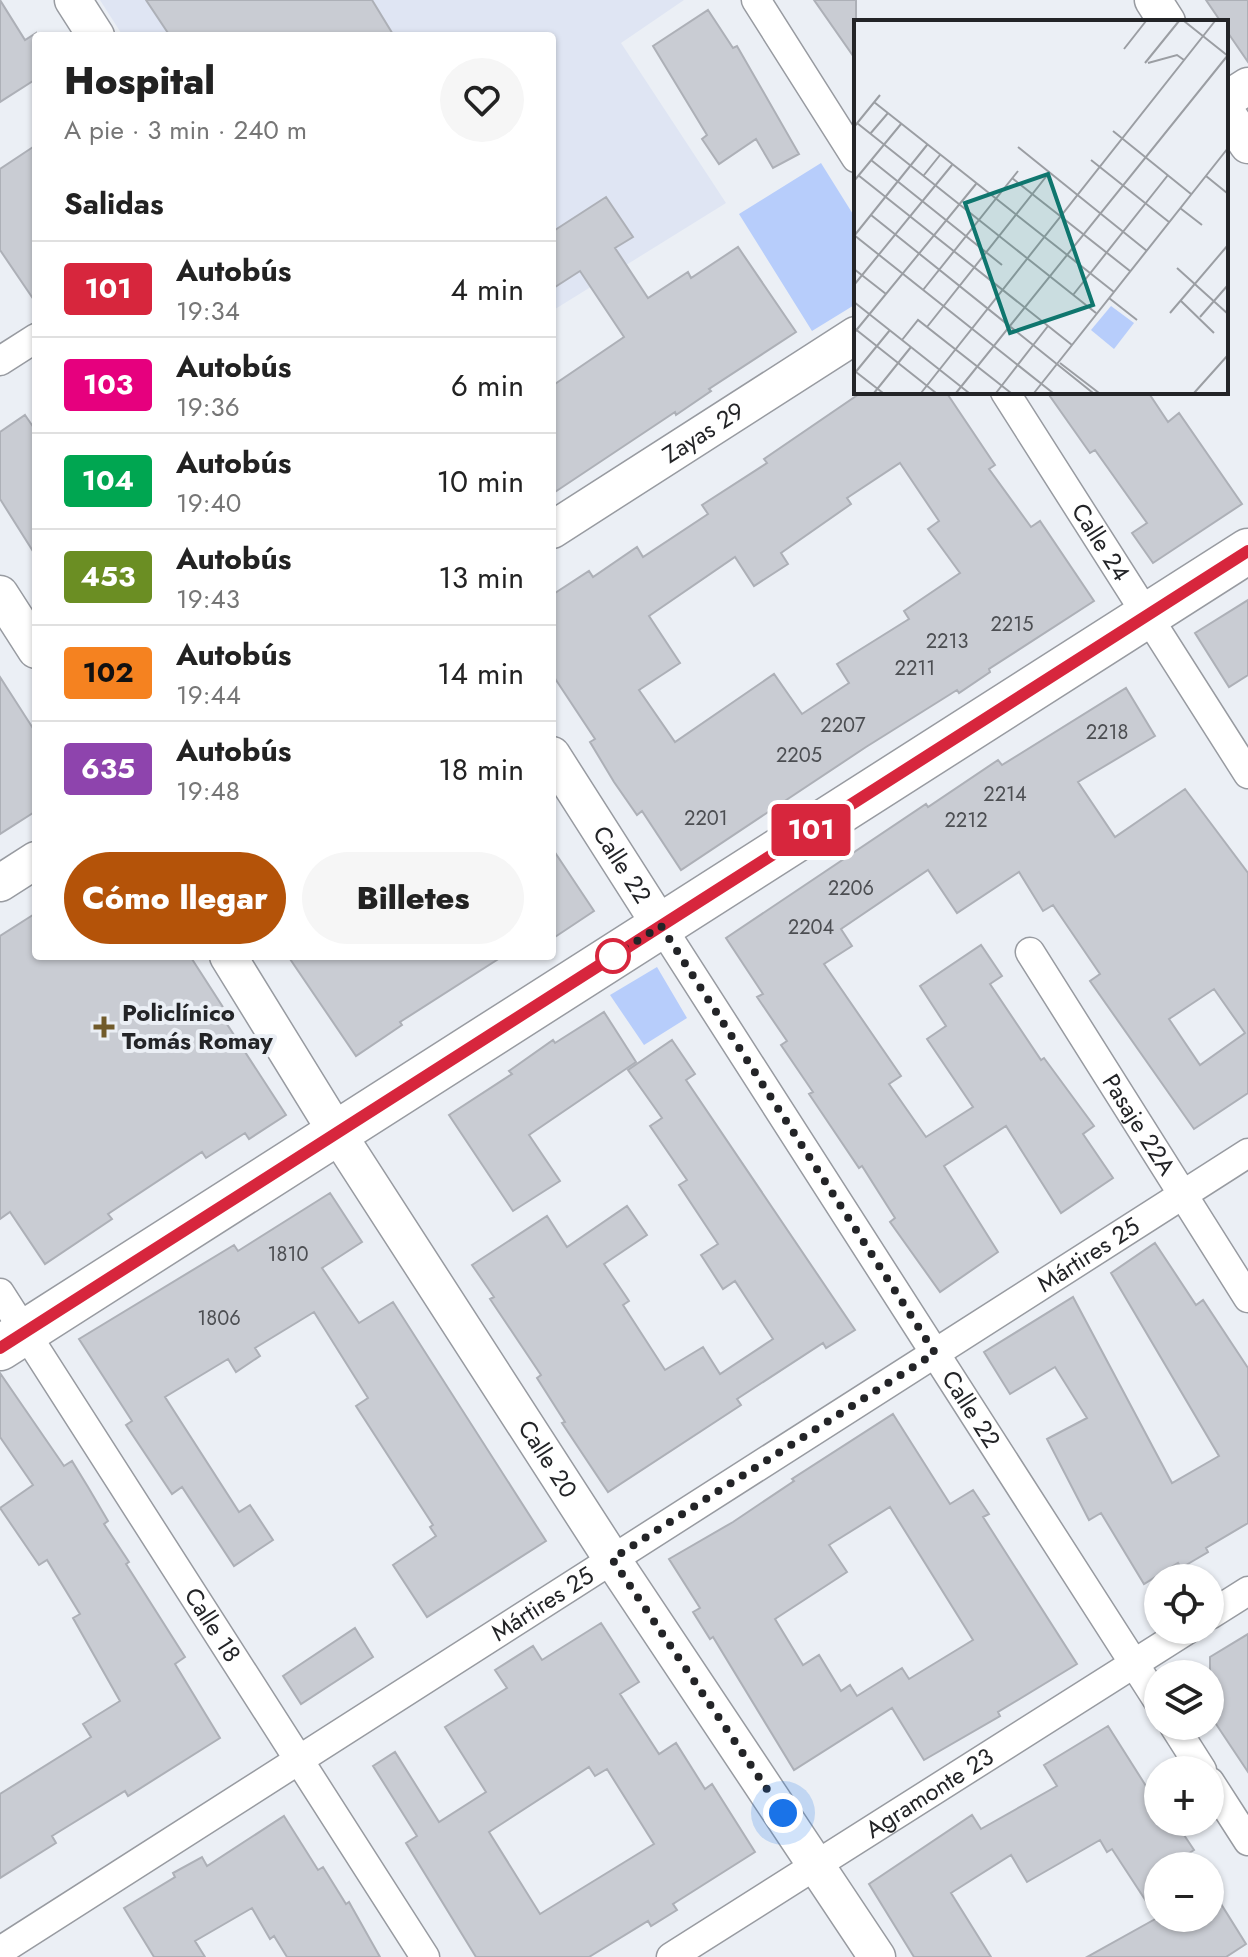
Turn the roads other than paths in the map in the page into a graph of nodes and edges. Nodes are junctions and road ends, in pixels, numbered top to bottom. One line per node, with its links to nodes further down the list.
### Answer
1 (73, 0): 5 (street)
2 (756, 0): 10 (street)
3 (1153, 0): 4 (street)
4 (1166, 20)
5 (93, 32)
6 (1248, 86): 7 (street)
7 (1228, 99)
8 (1228, 115): 9 (street)
9 (1248, 145)
10 (854, 155)
11 (854, 336): 15 (street, Zayas 29)
12 (32, 341): 13 (street)
13 (0, 361)
14 (1006, 394): 18 (street, Calle 24)
15 (556, 527)
16 (1248, 551): 18 (main road)
17 (0, 594): 19 (street)
18 (1147, 615): 21 (street, Calle 24); 24 (main road)
19 (32, 644)
20 (556, 761): 24 (street, Calle 22)
21 (1248, 774)
22 (32, 863): 23 (street)
23 (0, 883)
24 (661, 926): 27 (main road); 33 (street, Calle 22)
25 (1030, 952): 29 (street, Pasaje 22A)
26 (230, 960): 27 (street, Calle 20)
27 (337, 1133): 32 (main road); 34 (street, Calle 20)
28 (1248, 1153): 29 (street, Mártires 25)
29 (1183, 1195): 31 (street, Pasaje 22A); 33 (street, Mártires 25)
30 (0, 1293): 32 (street, Calle 18)
31 (1248, 1298)
32 (12, 1340): 40 (street, Calle 18)
33 (935, 1353): 34 (street, Mártires 25); 38 (street, Calle 22)
34 (612, 1559): 40 (street, Mártires 25); 43 (street, Calle 20)
35 (1248, 1591): 36 (street)
36 (1224, 1606)
37 (1165, 1644): 38 (street, Agramonte 23)
38 (1134, 1663): 39 (street, Calle 22); 43 (street, Agramonte 23)
39 (1144, 1679)
40 (299, 1760): 44 (street, Mártires 25); 45 (street, Calle 18)
41 (1224, 1804): 42 (street)
42 (1248, 1841)
43 (817, 1864): 46 (street, Agramonte 23); 47 (street, Calle 20)
44 (0, 1951)
45 (425, 1957)
46 (671, 1957)
47 (877, 1957)

